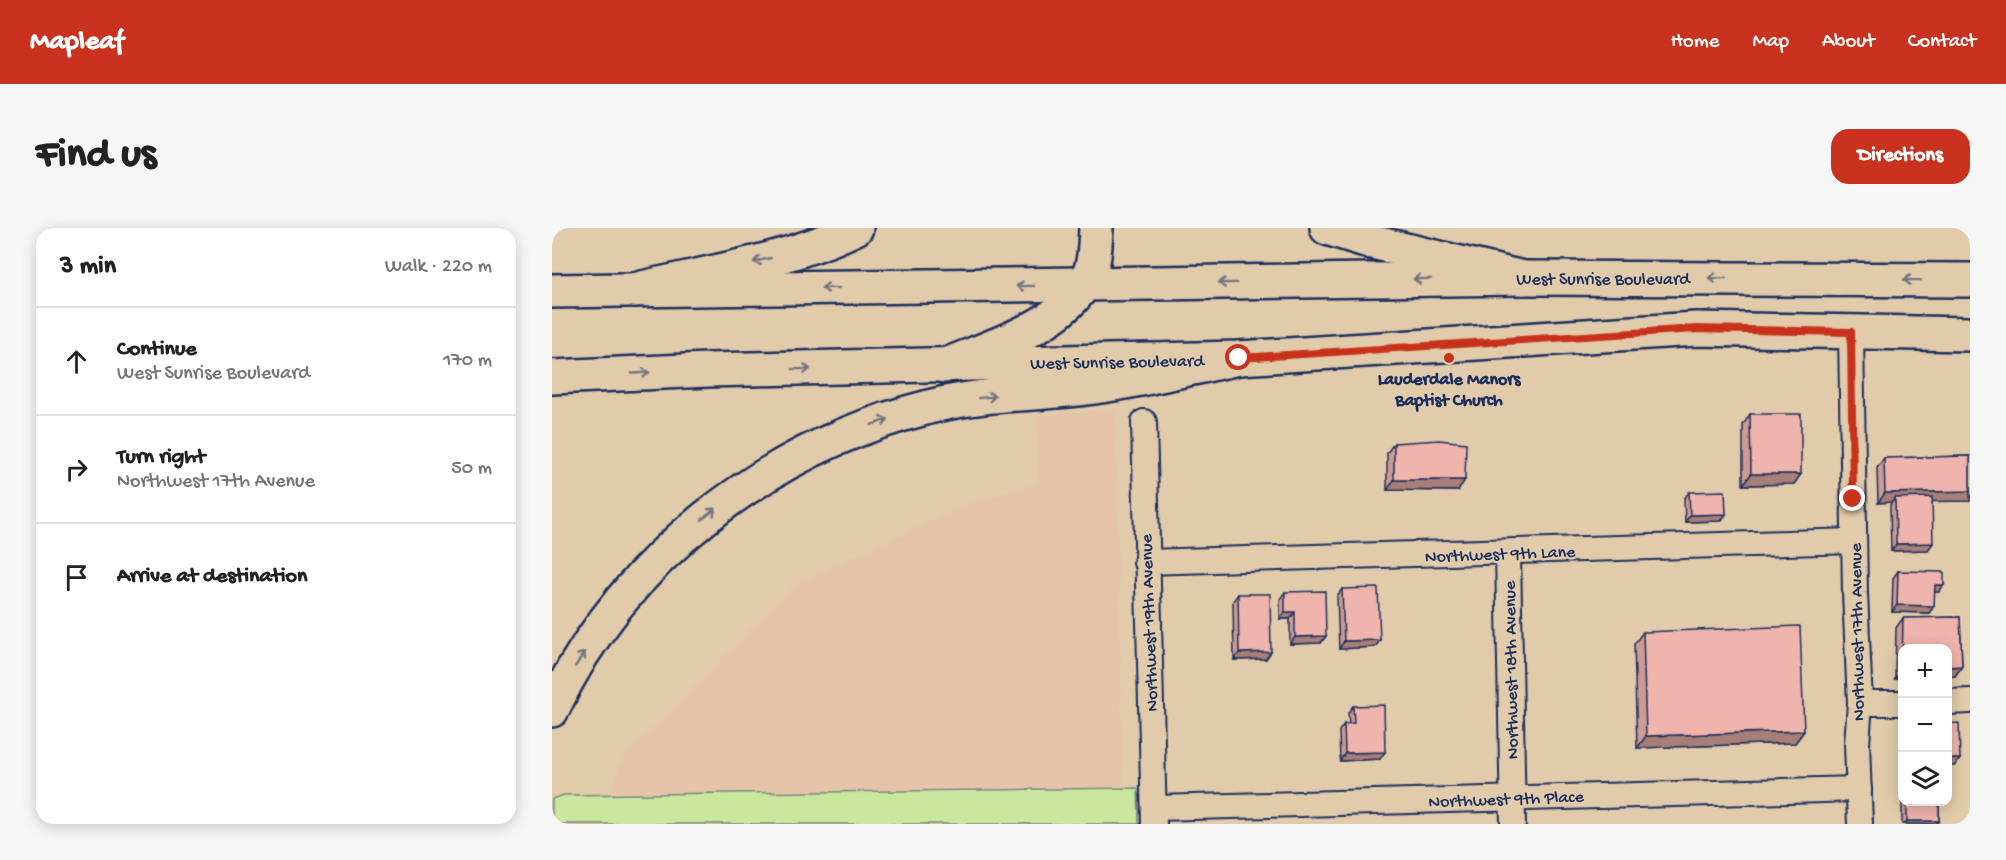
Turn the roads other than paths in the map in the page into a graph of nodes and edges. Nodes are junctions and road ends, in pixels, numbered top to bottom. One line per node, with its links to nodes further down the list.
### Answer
1 (856, 228): 7 (main road, one-way to 7)
2 (1096, 228): 6 (main road)
3 (1326, 228): 4 (main road)
4 (1523, 278): 5 (main road, West Sunrise Boulevard, one-way to 4); 6 (main road, West Sunrise Boulevard, one-way to 6)
5 (1970, 280)
6 (1084, 285): 7 (main road, West Sunrise Boulevard, one-way to 7); 12 (main road)
7 (634, 290): 8 (main road, West Sunrise Boulevard)
8 (552, 291)
9 (1851, 332): 10 (main road, West Sunrise Boulevard); 11 (main road, West Sunrise Boulevard); 15 (street, Northwest 17th Avenue)
10 (1970, 334)
11 (1239, 358): 12 (main road, West Sunrise Boulevard); 22 (main road, one-way to 11)
12 (944, 366): 13 (main road, West Sunrise Boulevard, one-way to 12)
13 (568, 376)
14 (1144, 422): 17 (street, Northwest 19th Avenue)
15 (1854, 541): 16 (street, Northwest 9th Lane); 21 (street, Northwest 17th Avenue)
16 (1508, 553): 17 (street, Northwest 9th Lane); 24 (street, Northwest 18th Avenue)
17 (1146, 562): 25 (street, Northwest 19th Avenue)
18 (1970, 701): 20 (street)
19 (1898, 702): 21 (street)
20 (1952, 702)
21 (1860, 703): 23 (street, Northwest 17th Avenue)
22 (552, 711)
23 (1859, 789): 24 (street, Northwest 9th Place); 27 (street, Northwest 17th Avenue)
24 (1513, 798): 25 (street, Northwest 9th Place); 26 (street, Northwest 18th Avenue)
25 (1154, 816)
26 (1513, 824)
27 (1860, 824)

